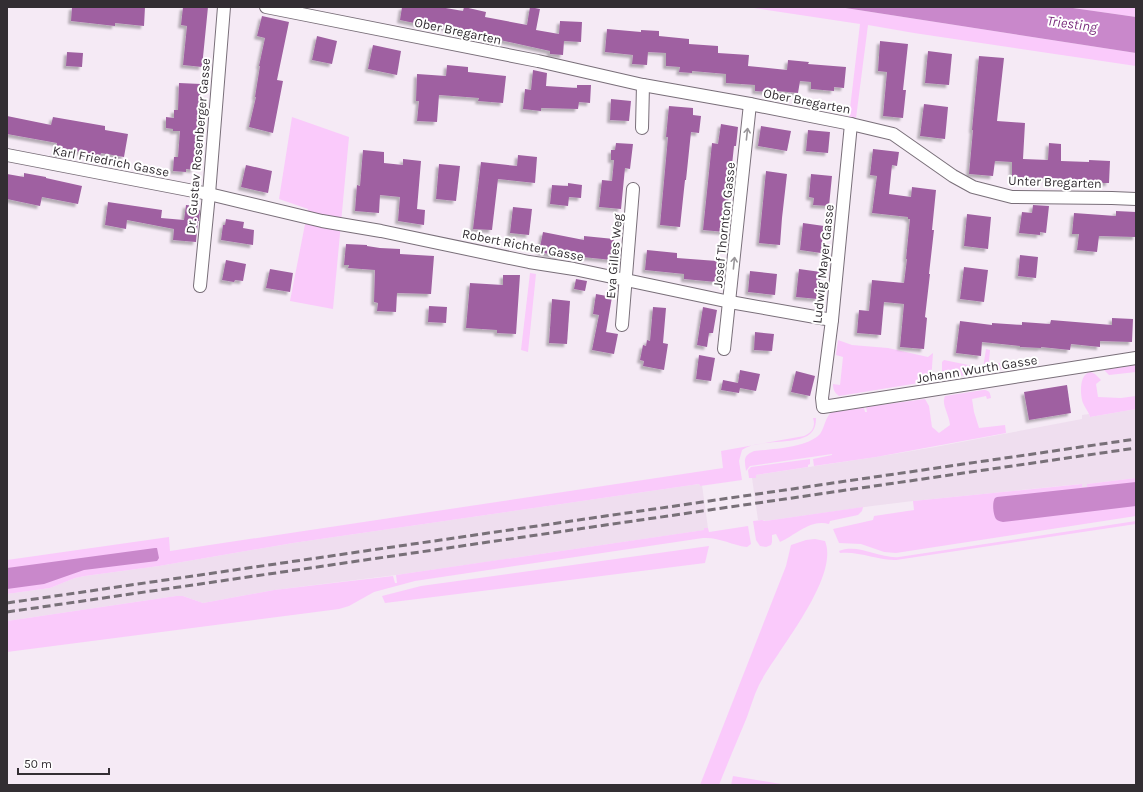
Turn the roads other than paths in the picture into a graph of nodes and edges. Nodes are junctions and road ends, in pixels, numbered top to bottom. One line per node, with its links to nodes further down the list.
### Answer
1 (224, 7): 10 (street, Dr. Gustav Rosenberger Gasse)
2 (266, 7): 3 (street, Ober Bregarten)
3 (643, 85): 4 (street, Ober Bregarten); 6 (street)
4 (750, 104): 5 (street, Ober Bregarten); 14 (street, Josef Thornton Gasse, one-way to 4)
5 (851, 124): 8 (street, Ober Bregarten); 15 (street, Ludwig Mayer Gasse)
6 (642, 128)
7 (7, 155): 10 (street, Karl Friedrich Gasse)
8 (953, 176): 11 (street, Unter Bregarten)
9 (633, 188): 12 (street, Eva Gilles Weg)
10 (209, 194): 12 (street, Robert Richter Gasse); 13 (street, Dr. Gustav Rosenberger Gasse)
11 (1136, 199)
12 (626, 280): 14 (street, Robert Richter Gasse); 16 (street, Eva Gilles Weg)
13 (200, 286)
14 (730, 302): 15 (street, Robert Richter Gasse); 17 (street, Josef Thornton Gasse)
15 (832, 320): 19 (street, Ludwig Mayer Gasse)
16 (622, 325)
17 (724, 349)
18 (1136, 358): 19 (street, Johann Wurth Gasse)
19 (823, 407)

